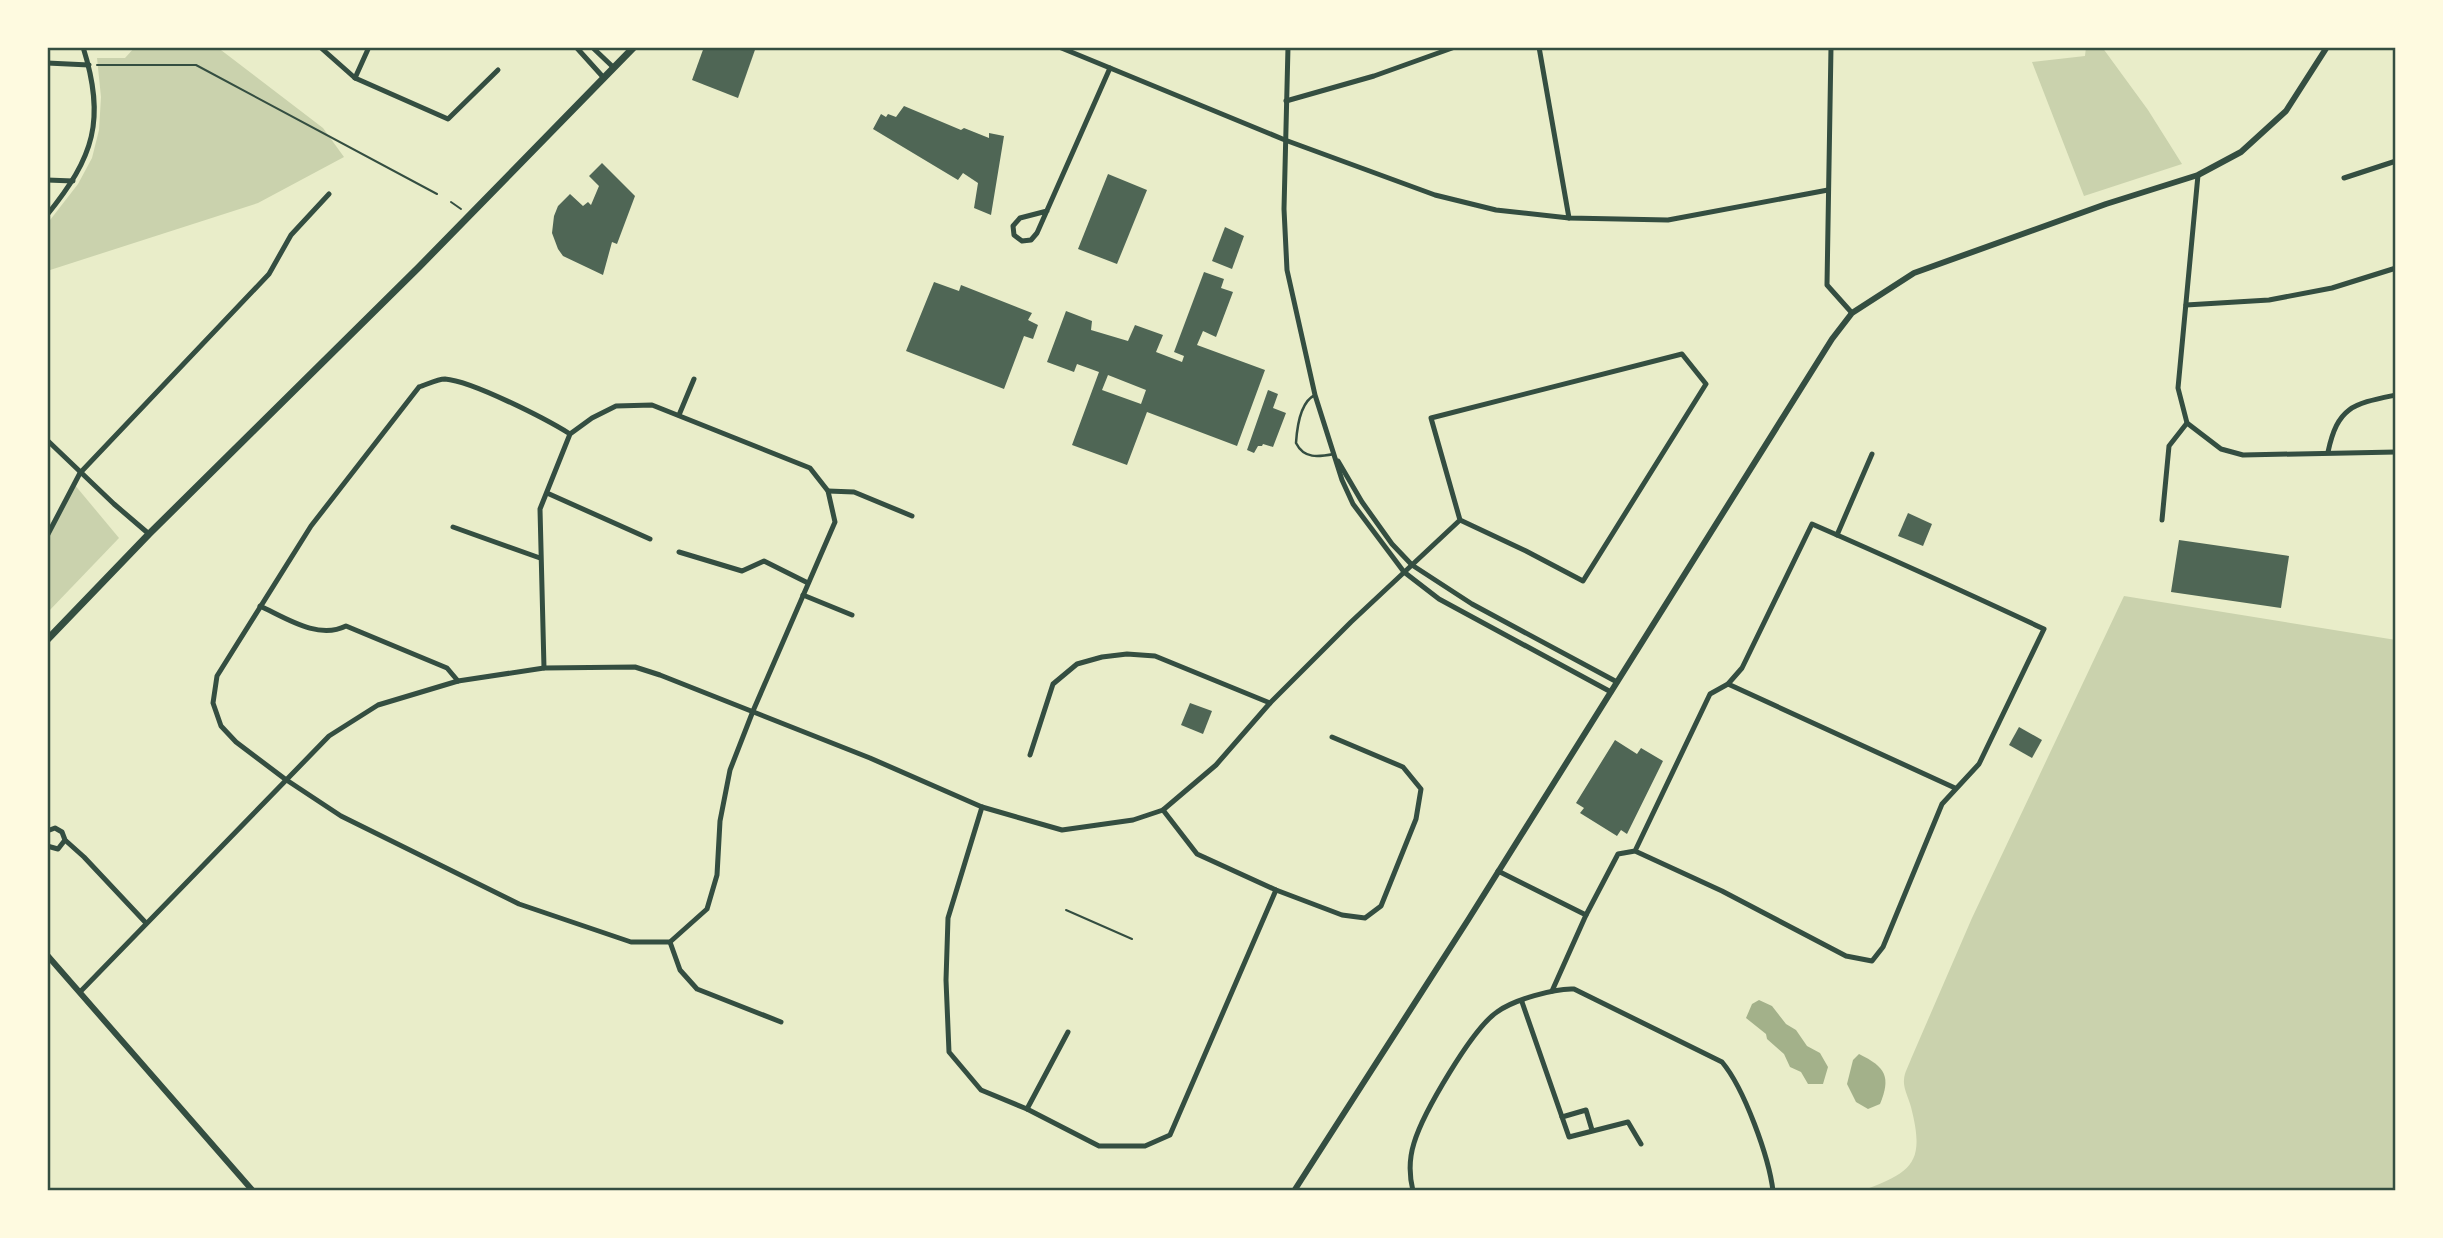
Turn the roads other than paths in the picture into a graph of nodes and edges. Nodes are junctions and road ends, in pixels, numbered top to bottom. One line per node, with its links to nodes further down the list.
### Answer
1 (83, 47): 14 (street)
2 (320, 47): 18 (street)
3 (369, 47): 18 (street)
4 (576, 47): 19 (street)
5 (592, 47): 15 (street)
6 (634, 47): 15 (main road)
7 (1059, 47): 16 (street)
8 (1288, 47): 20 (street)
9 (1455, 47): 20 (street)
10 (1539, 47): 31 (street)
11 (1831, 47): 27 (street)
12 (2327, 47): 23 (street)
13 (47, 63): 14 (street)
14 (89, 65): 26 (street)
15 (613, 67): 19 (main road)
16 (1110, 68): 21 (street); 29 (street)
17 (498, 70): 18 (street)
18 (355, 78)
19 (603, 78): 53 (main road)
20 (1286, 101): 21 (street)
21 (1285, 140): 31 (street); 36 (street)
22 (2396, 161): 24 (street)
23 (2198, 175): 33 (street); 34 (street)
24 (2344, 178)
25 (47, 180): 26 (street)
26 (73, 181): 30 (street)
27 (1828, 190): 31 (street); 34 (street)
28 (329, 194): 46 (street)
29 (1047, 211): 29 (street)
30 (47, 215)
31 (1569, 219)
32 (2396, 268): 33 (street)
33 (2186, 306): 39 (street)
34 (1852, 313): 68 (street)
35 (694, 379): 38 (street)
36 (1315, 395): 44 (street); 44 (lane)
37 (2396, 395): 42 (street)
38 (679, 415): 40 (street); 47 (street)
39 (2187, 423): 42 (street); 51 (street)
40 (570, 434): 48 (street); 63 (street)
41 (47, 440): 46 (street)
42 (2328, 452): 43 (street)
43 (2396, 452)
44 (1334, 453): 59 (street); 60 (street)
45 (1872, 454): 54 (street)
46 (80, 473): 53 (street); 55 (street)
47 (828, 491): 49 (street); 61 (street)
48 (547, 493): 56 (street); 58 (street)
49 (912, 516)
50 (1460, 520): 50 (street); 59 (street)
51 (2162, 520)
52 (453, 527): 58 (street)
53 (149, 534): 65 (main road)
54 (1837, 535): 69 (street); 76 (street)
55 (47, 536)
56 (650, 539)
57 (679, 552): 61 (street)
58 (540, 558): 66 (street)
59 (1412, 565): 60 (street); 68 (street)
60 (1404, 572): 70 (street); 71 (street)
61 (808, 583): 62 (street)
62 (803, 595): 64 (street); 72 (street)
63 (260, 606): 67 (street); 75 (street)
64 (852, 615)
65 (47, 640)
66 (544, 668): 67 (street); 72 (street)
67 (458, 681): 75 (street)
68 (1617, 682): 70 (street)
69 (1728, 684): 76 (street); 82 (street)
70 (1611, 692): 83 (street)
71 (1270, 703): 74 (street); 78 (street)
72 (752, 711): 77 (street); 87 (street)
73 (1332, 737): 84 (street)
74 (1030, 755)
75 (285, 779): 86 (street); 87 (street)
76 (1955, 788): 82 (street)
77 (982, 807): 78 (street); 94 (street)
78 (1163, 810): 84 (street)
79 (47, 831): 80 (street)
80 (65, 840): 81 (street); 86 (street)
81 (47, 846)
82 (1635, 851): 85 (street)
83 (1498, 871): 85 (street); 99 (street)
84 (1276, 890): 94 (street)
85 (1586, 915): 89 (street)
86 (146, 923): 90 (street)
87 (670, 942): 92 (street)
88 (47, 955): 90 (street)
89 (1552, 991): 91 (street); 101 (street)
90 (80, 992): 98 (street)
91 (1522, 1002): 95 (street); 100 (street)
92 (781, 1022)
93 (1068, 1032): 94 (street)
94 (1027, 1109)
95 (1562, 1116): 96 (street); 96 (street)
96 (1592, 1130): 97 (street)
97 (1641, 1144)
98 (253, 1191)
99 (1294, 1191)
100 (1413, 1191)
101 (1773, 1191)

